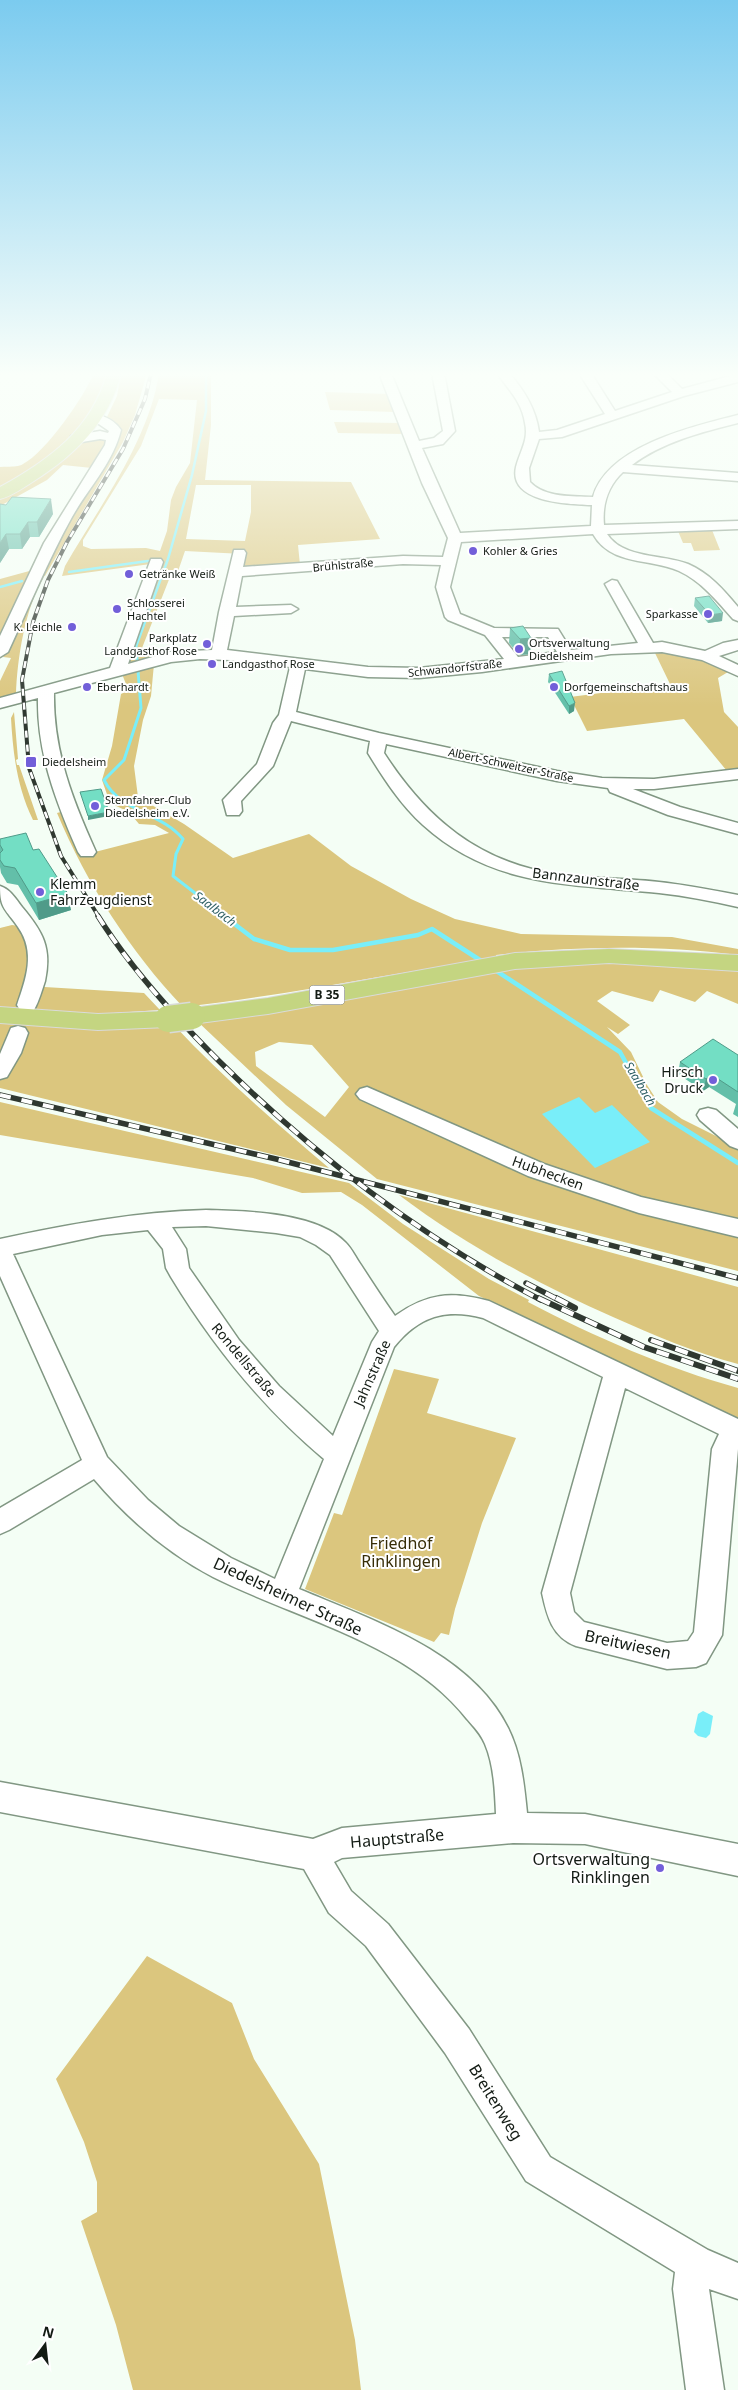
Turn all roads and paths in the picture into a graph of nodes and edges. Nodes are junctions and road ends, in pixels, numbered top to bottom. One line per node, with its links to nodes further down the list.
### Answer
1 (15, 485): 6 (main road)
2 (86, 485): 24 (street)
3 (431, 485): 10 (street)
4 (526, 485): 7 (street)
5 (606, 485): 7 (street)
6 (0, 494)
7 (597, 501): 9 (street)
8 (738, 526): 9 (street)
9 (597, 530): 10 (street); 17 (street)
10 (456, 538): 12 (street)
11 (239, 554): 14 (street)
12 (451, 560): 14 (street, Brühlstraße); 21 (street)
13 (156, 562): 30 (street)
14 (235, 572): 19 (street)
15 (612, 584): 23 (street)
16 (738, 592): 17 (street)
17 (720, 595): 20 (street)
18 (291, 609): 19 (street)
19 (226, 612): 25 (street)
20 (738, 616)
21 (490, 632): 26 (street); 28 (street)
22 (738, 645): 27 (street)
23 (648, 648): 26 (street, Schwandorfstraße); 27 (street, Schwandorfstraße)
24 (0, 652)
25 (219, 654): 29 (street, Schwandorfstraße); 30 (street, Schwandorfstraße)
26 (566, 654): 28 (street, Schwandorfstraße)
27 (707, 656): 31 (street, Schwandorfstraße)
28 (514, 662): 29 (street, Schwandorfstraße)
29 (298, 664): 34 (street)
30 (124, 670): 32 (street, Schwandorfstraße)
31 (738, 671)
32 (46, 692): 33 (street, Schwandorfstraße); 42 (street)
33 (0, 703)
34 (287, 715): 35 (street, Albert-Schweitzer-Straße); 40 (street)
35 (379, 738): 37 (street, Albert-Schweitzer-Straße); 44 (street, Bannzaunstraße)
36 (738, 774): 38 (street, Albert-Schweitzer-Straße)
37 (602, 783): 38 (street, Albert-Schweitzer-Straße); 39 (street)
38 (654, 784): 39 (street)
39 (654, 803): 41 (street)
40 (233, 811)
41 (738, 829)
42 (87, 852)
43 (0, 892): 46 (street)
44 (738, 902)
45 (738, 963): 47 (main road, B 35)
46 (27, 1005)
47 (0, 1015)
48 (18, 1033): 49 (street)
49 (0, 1072)
50 (367, 1094): 55 (street, Hubhecken)
51 (708, 1115): 52 (street)
52 (738, 1141)
53 (189, 1218): 54 (street, Jahnstraße); 57 (street); 58 (street, Jahnstraße)
54 (154, 1220): 56 (street, Jahnstraße); 57 (street)
55 (738, 1228)
56 (0, 1249): 62 (street, Diedelsheimer Straße)
57 (174, 1249): 61 (street, Rondellstraße)
58 (392, 1332): 59 (street, Breitwiesen); 61 (street, Jahnstraße)
59 (617, 1373): 60 (street, Breitwiesen); 60 (street, Breitwiesen)
60 (736, 1430)
61 (338, 1455): 64 (street, Jahnstraße)
62 (97, 1464): 63 (street); 64 (street, Diedelsheimer Straße)
63 (0, 1522)
64 (282, 1596): 66 (street, Diedelsheimer Straße)
65 (0, 1797): 67 (street)
66 (513, 1828): 67 (street, Hauptstraße); 68 (street, Hauptstraße)
67 (313, 1855): 69 (street, Breitenweg)
68 (738, 1860)
69 (695, 2263): 70 (street, Breitenweg); 71 (street)
70 (738, 2281)
71 (705, 2390)

